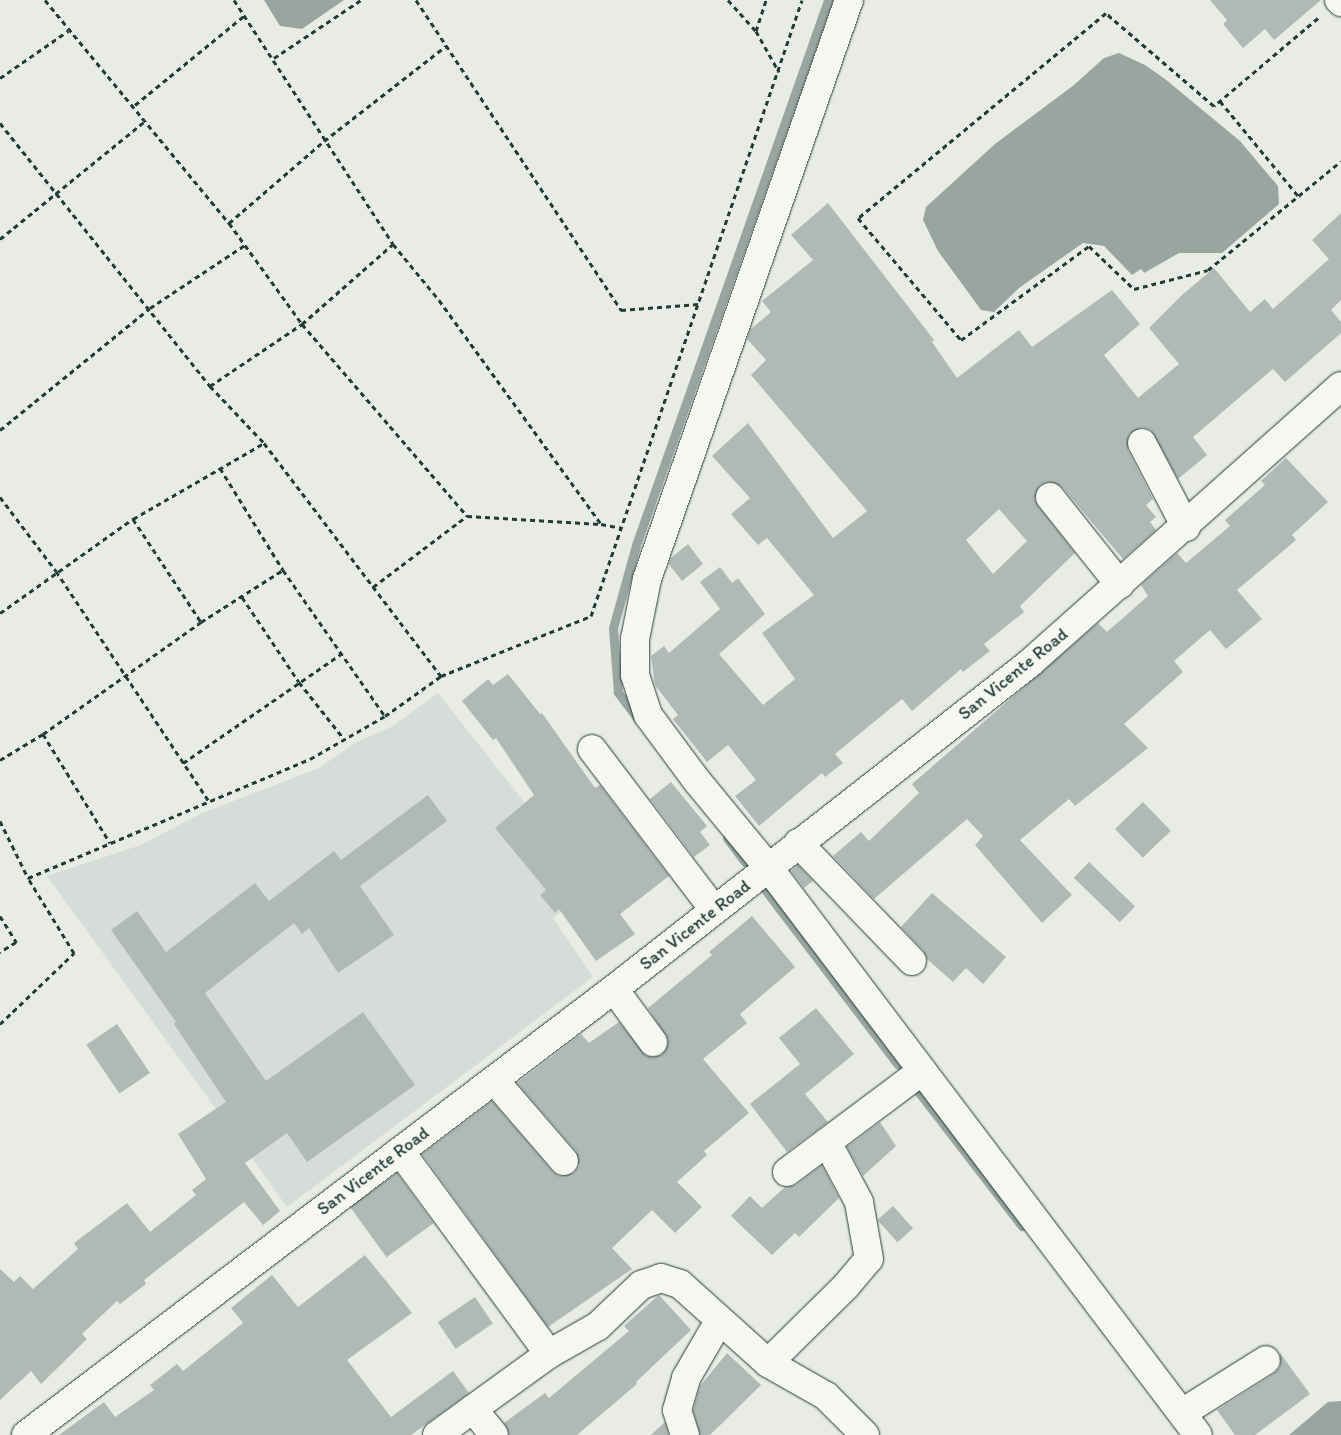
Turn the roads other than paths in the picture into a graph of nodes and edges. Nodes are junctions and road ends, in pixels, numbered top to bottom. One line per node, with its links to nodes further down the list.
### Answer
1 (849, 0): 9 (street)
2 (1341, 386): 5 (street, San Vicente Road)
3 (1142, 443): 5 (street)
4 (1050, 497): 6 (street)
5 (1186, 527): 6 (street, San Vicente Road)
6 (1120, 585): 8 (street, San Vicente Road)
7 (592, 749): 10 (street)
8 (798, 844): 9 (street, San Vicente Road); 11 (street)
9 (768, 867): 10 (street, San Vicente Road); 14 (street)
10 (714, 910): 12 (street, San Vicente Road)
11 (912, 960)
12 (614, 988): 13 (street); 15 (street, San Vicente Road)
13 (652, 1042)
14 (922, 1071): 16 (street); 25 (street)
15 (494, 1080): 17 (street, San Vicente Road); 18 (street)
16 (828, 1142): 19 (street); 23 (street)
17 (400, 1150): 21 (street); 26 (street, San Vicente Road)
18 (564, 1161)
19 (787, 1172)
20 (720, 1321): 21 (street); 23 (street); 29 (street)
21 (549, 1354): 24 (street)
22 (1266, 1360): 25 (street)
23 (768, 1363): 30 (street)
24 (473, 1409): 27 (street); 28 (street)
25 (1182, 1414): 31 (street)
26 (26, 1435)
27 (437, 1435)
28 (494, 1435)
29 (685, 1435)
30 (865, 1435)
31 (1198, 1435)

